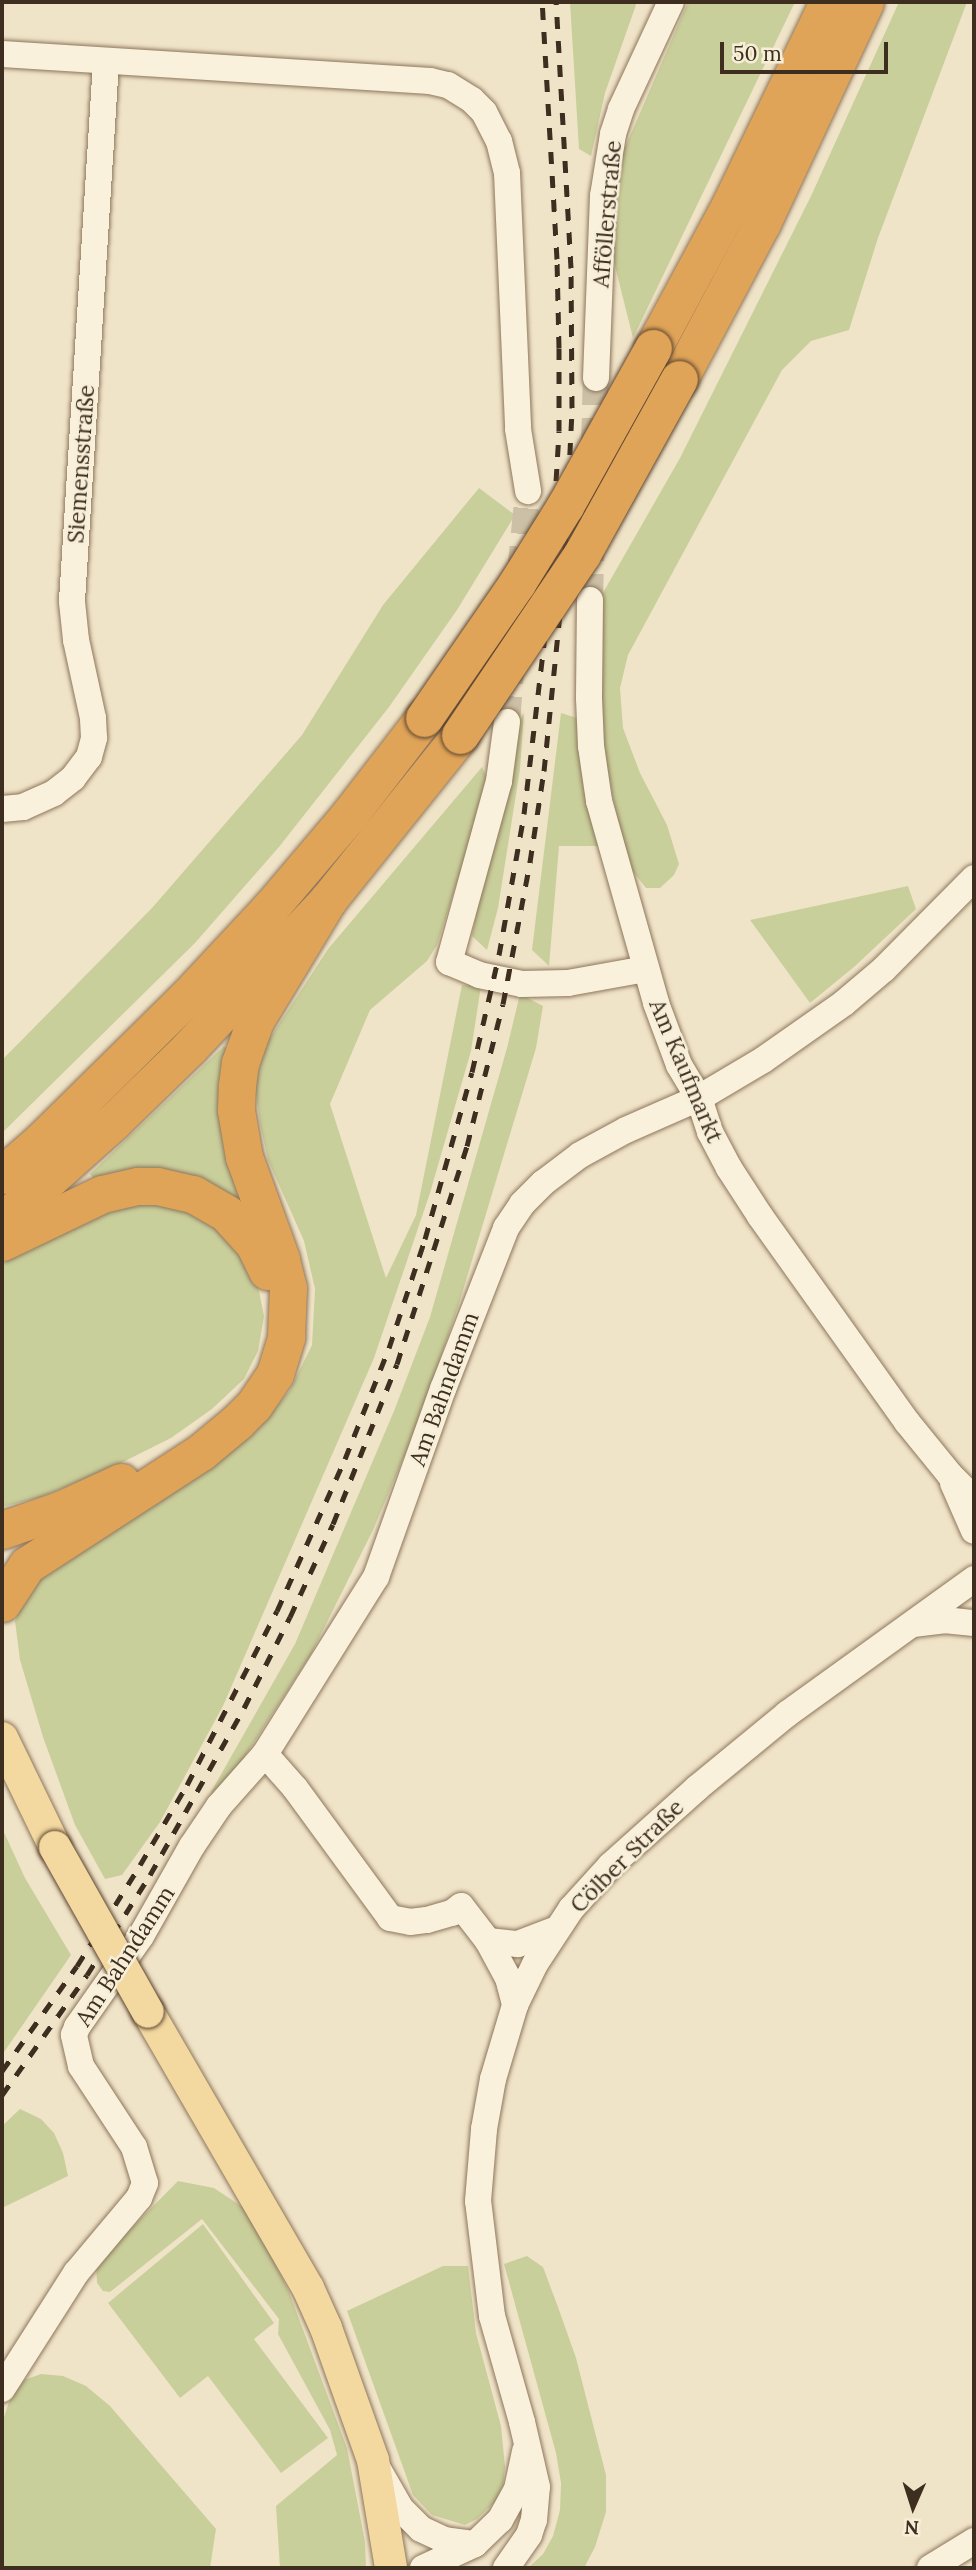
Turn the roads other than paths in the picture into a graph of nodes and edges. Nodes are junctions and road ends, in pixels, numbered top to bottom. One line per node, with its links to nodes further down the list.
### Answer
1 (671, 2): 6 (street, Afföllerstraße)
2 (828, 2): 15 (highway, bridge)
3 (865, 2): 12 (highway, bridge)
4 (2, 54): 5 (street)
5 (106, 62): 7 (street); 10 (street, Siemensstraße)
6 (596, 377)
7 (528, 491)
8 (590, 600): 13 (street, Am Kaufmarkt)
9 (507, 722): 13 (street)
10 (2, 809)
11 (974, 878): 14 (street, Am Bahndamm)
12 (328, 900): 16 (highway); 22 (highway)
13 (646, 969): 14 (street, Am Kaufmarkt)
14 (699, 1098): 18 (street, Am Kaufmarkt); 28 (street, Am Bahndamm)
15 (2, 1175)
16 (2, 1221)
17 (2, 1242): 20 (highway)
18 (962, 1480): 19 (street, Am Kaufmarkt); 21 (street, Am Kaufmarkt)
19 (974, 1499)
20 (2, 1530)
21 (974, 1531)
22 (15, 1571): 24 (highway)
23 (974, 1578): 26 (street, Cölber Straße)
24 (2, 1603)
25 (974, 1623): 26 (street)
26 (912, 1624): 29 (street, Cölber Straße)
27 (2, 1738): 34 (main road, bridge)
28 (265, 1754): 30 (street); 32 (street, Am Bahndamm)
29 (557, 1929): 30 (street); 31 (street, Cölber Straße)
30 (488, 1941): 31 (street)
31 (515, 2004): 33 (street, Cölber Straße)
32 (5, 2382)
33 (522, 2422): 36 (street, Cölber Straße); 39 (street, Cölber Straße)
34 (373, 2460): 36 (street); 37 (main road)
35 (974, 2541): 40 (street)
36 (475, 2544): 38 (street, Cölber Straße)
37 (391, 2568)
38 (422, 2568)
39 (506, 2568)
40 (930, 2568)

